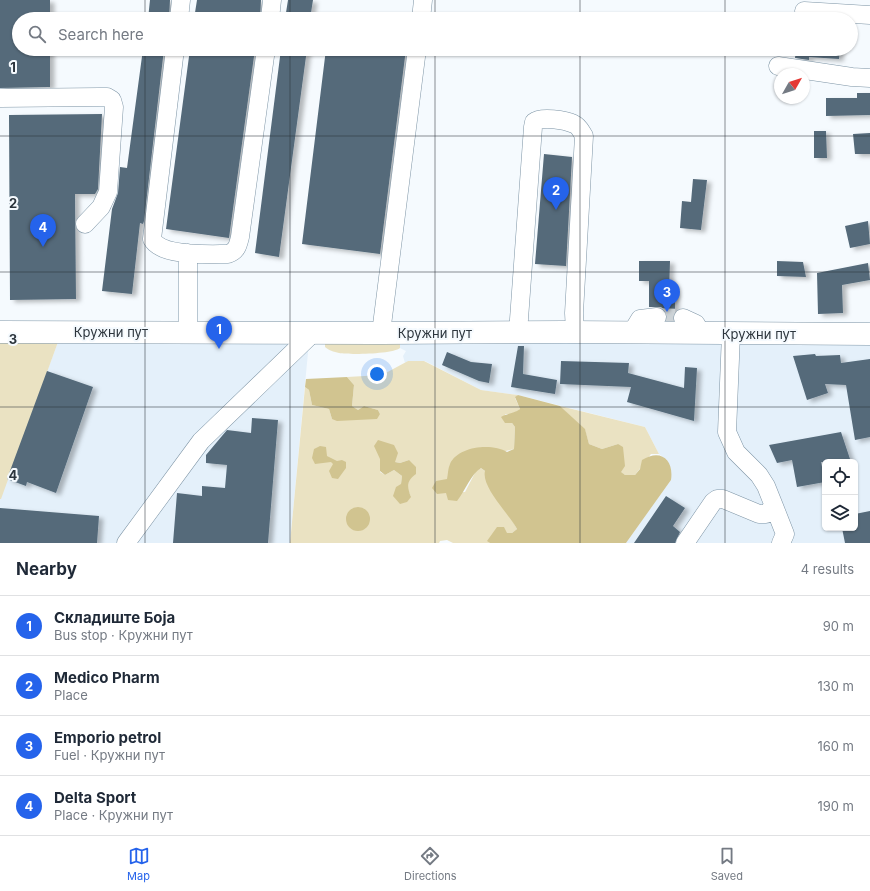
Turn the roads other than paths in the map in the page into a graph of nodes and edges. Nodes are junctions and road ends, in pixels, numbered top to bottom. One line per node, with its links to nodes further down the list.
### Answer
1 (181, 0): 4 (street)
2 (272, 0): 5 (street)
3 (423, 0): 6 (street)
4 (180, 12)
5 (271, 12)
6 (422, 12)
7 (858, 14): 8 (street)
8 (870, 15)
9 (174, 56): 16 (street)
10 (265, 56): 16 (street)
11 (416, 56): 26 (street)
12 (778, 66): 13 (street)
13 (870, 78)
14 (0, 98): 15 (street)
15 (85, 224)
16 (188, 253): 20 (street)
17 (657, 317): 22 (street)
18 (683, 318): 25 (street)
19 (0, 332): 20 (main road, Кружни пут)
20 (188, 332): 23 (main road, Кружни пут)
21 (575, 332): 22 (main road, Кружни пут); 24 (main road, Кружни пут); 24 (street)
22 (632, 332): 25 (main road, Кружни пут)
23 (313, 333): 26 (main road, Кружни пут); 30 (street)
24 (518, 333): 26 (main road, Кружни пут)
25 (701, 333): 27 (main road, Кружни пут)
26 (381, 334)
27 (731, 334): 28 (main road, Кружни пут); 29 (street)
28 (870, 334)
29 (774, 506): 31 (street); 32 (street)
30 (126, 543)
31 (685, 543)
32 (781, 543)

